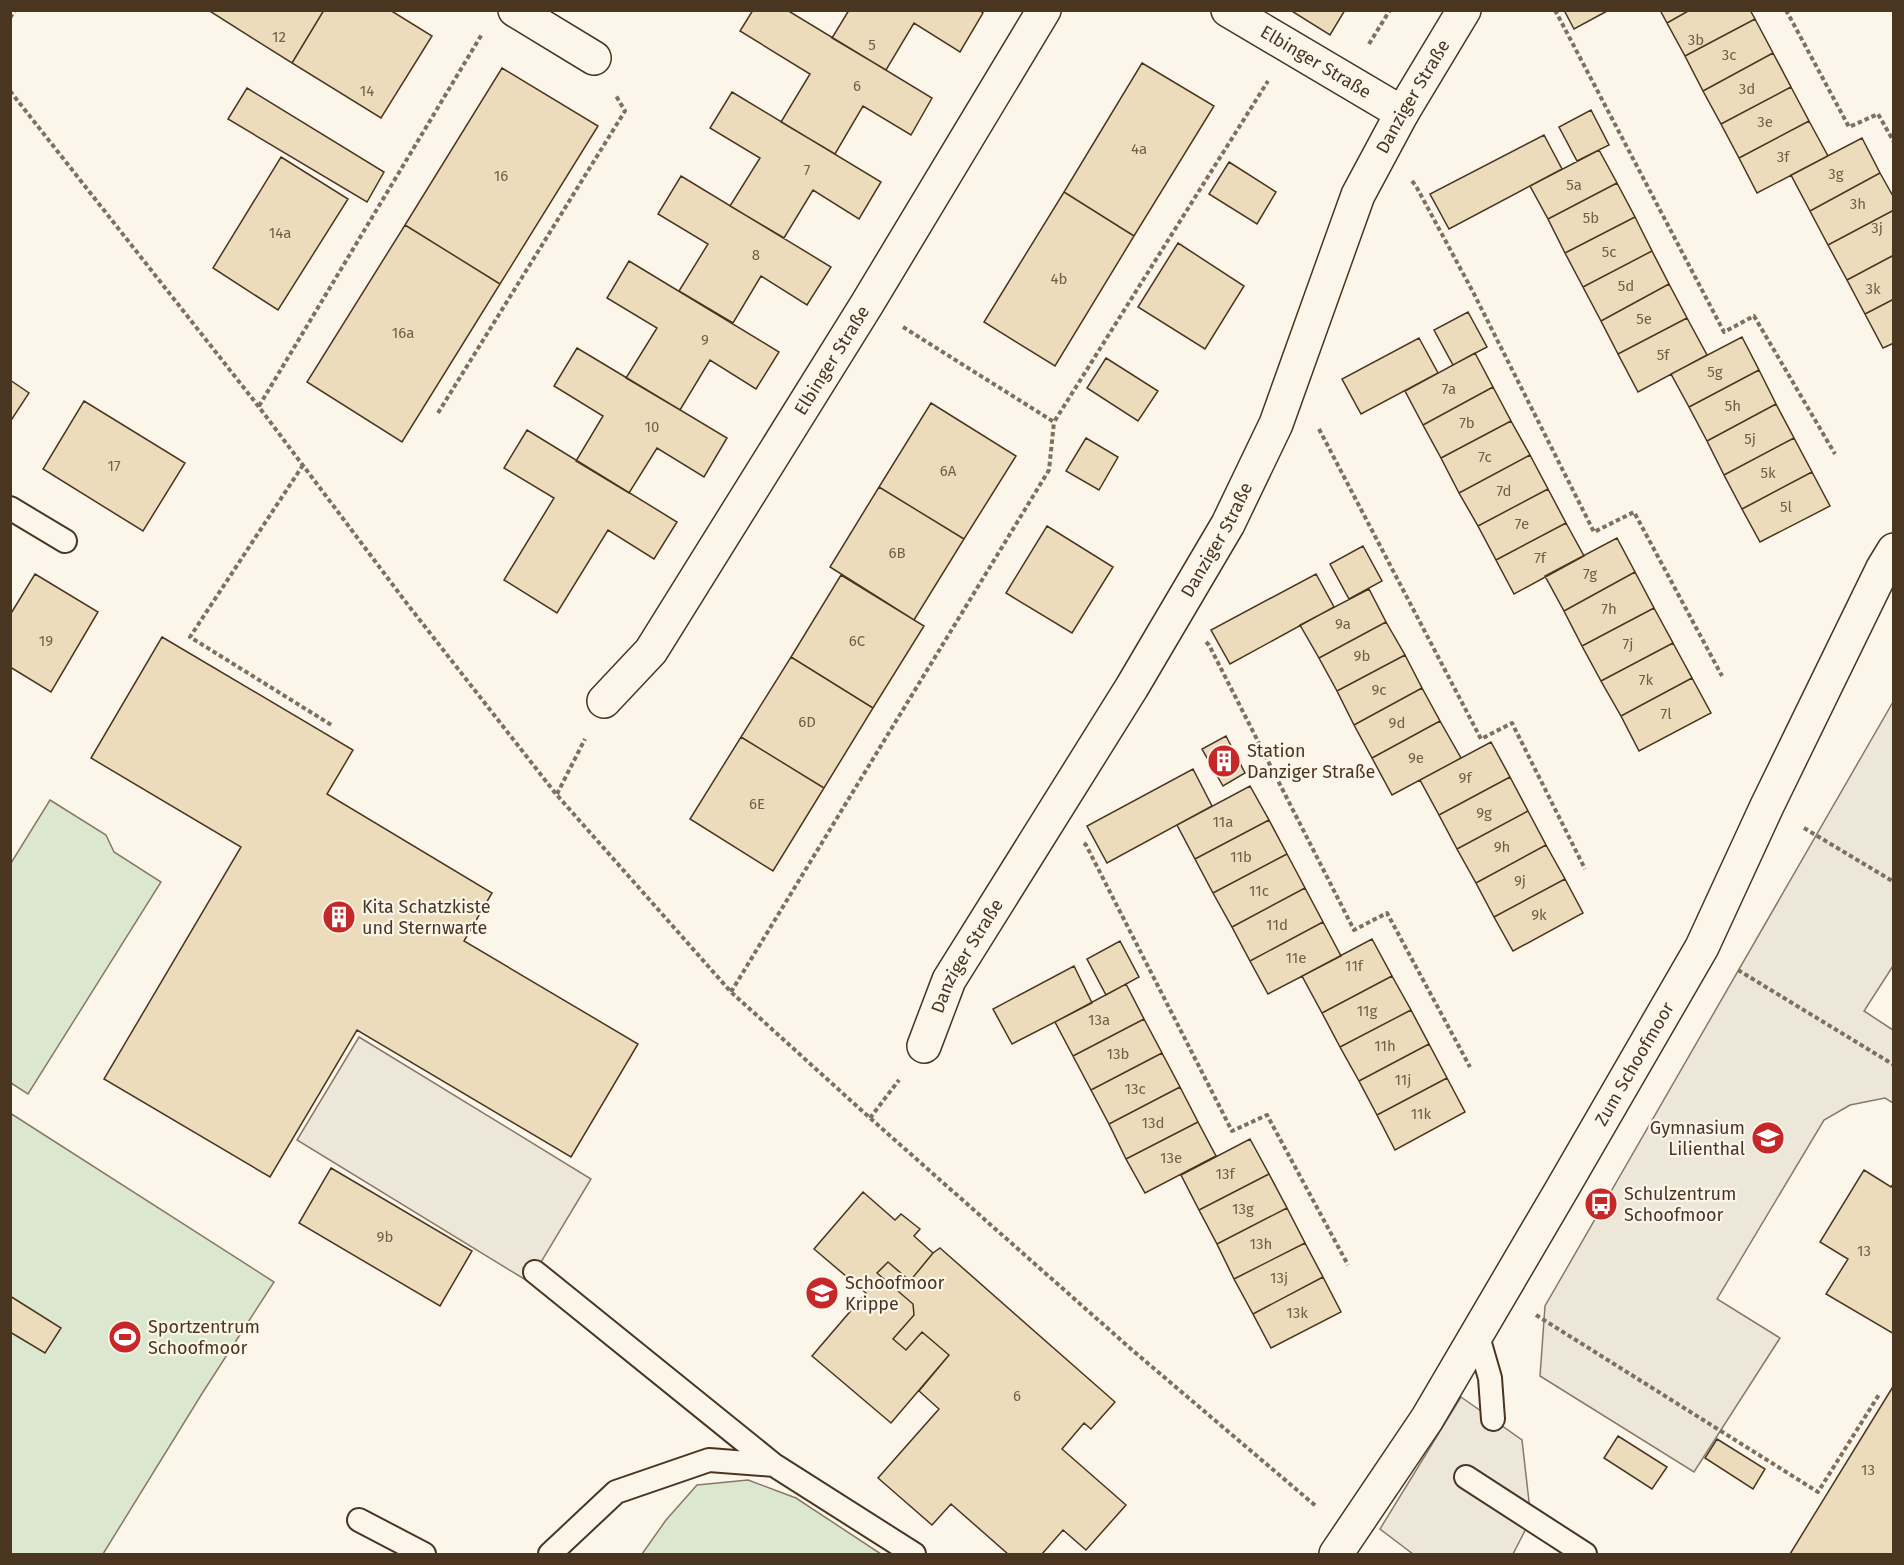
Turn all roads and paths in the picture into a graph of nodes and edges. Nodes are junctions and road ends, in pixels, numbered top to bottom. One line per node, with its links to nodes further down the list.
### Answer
1 (15, 10): 8 (path)
2 (515, 10): 11 (street)
3 (1044, 10): 16 (street, Elbinger Straße)
4 (1228, 10): 10 (street, Elbinger Straße)
5 (1464, 10): 13 (street, Danziger Straße)
6 (1555, 10): 21 (path)
7 (1786, 10): 14 (path)
8 (10, 18)
9 (484, 31): 18 (path)
10 (1290, 47): 13 (street, Elbinger Straße); 20 (path)
11 (594, 58): 19 (path)
12 (10, 91): 18 (path)
13 (1402, 113): 15 (street, Danziger Straße)
14 (1893, 142)
15 (1383, 149): 17 (street, Danziger Straße); 27 (path)
16 (867, 304): 20 (path); 28 (street, Elbinger Straße)
17 (1283, 405): 26 (street, Danziger Straße); 33 (path)
18 (259, 407): 22 (path)
19 (438, 413)
20 (1054, 422): 36 (path)
21 (1835, 454)
22 (303, 465): 29 (path); 30 (path)
23 (10, 508): 24 (lane)
24 (65, 541)
25 (1893, 550): 31 (street, Zum Schoofmoor)
26 (1172, 618): 32 (street, Danziger Straße); 39 (path)
27 (1722, 676)
28 (604, 701): 30 (path)
29 (333, 726)
30 (556, 794): 36 (path)
31 (1767, 806): 34 (path); 35 (street, Zum Schoofmoor)
32 (1049, 820): 37 (street, Danziger Straße); 40 (path)
33 (1585, 869)
34 (1893, 882)
35 (1702, 946): 38 (path); 42 (street, Zum Schoofmoor)
36 (731, 992): 49 (path)
37 (924, 1046)
38 (1893, 1065)
39 (1470, 1067)
40 (1348, 1265)
41 (535, 1272): 46 (lane)
42 (1501, 1293): 43 (street, Zum Schoofmoor); 44 (path)
43 (1477, 1333): 45 (lane); 49 (street, Zum Schoofmoor)
44 (1880, 1393)
45 (1493, 1419)
46 (774, 1464): 51 (lane); 52 (lane)
47 (1466, 1477): 53 (lane)
48 (360, 1520): 50 (lane)
49 (1342, 1545)
50 (424, 1554)
51 (550, 1554)
52 (914, 1554)
53 (1585, 1554)

